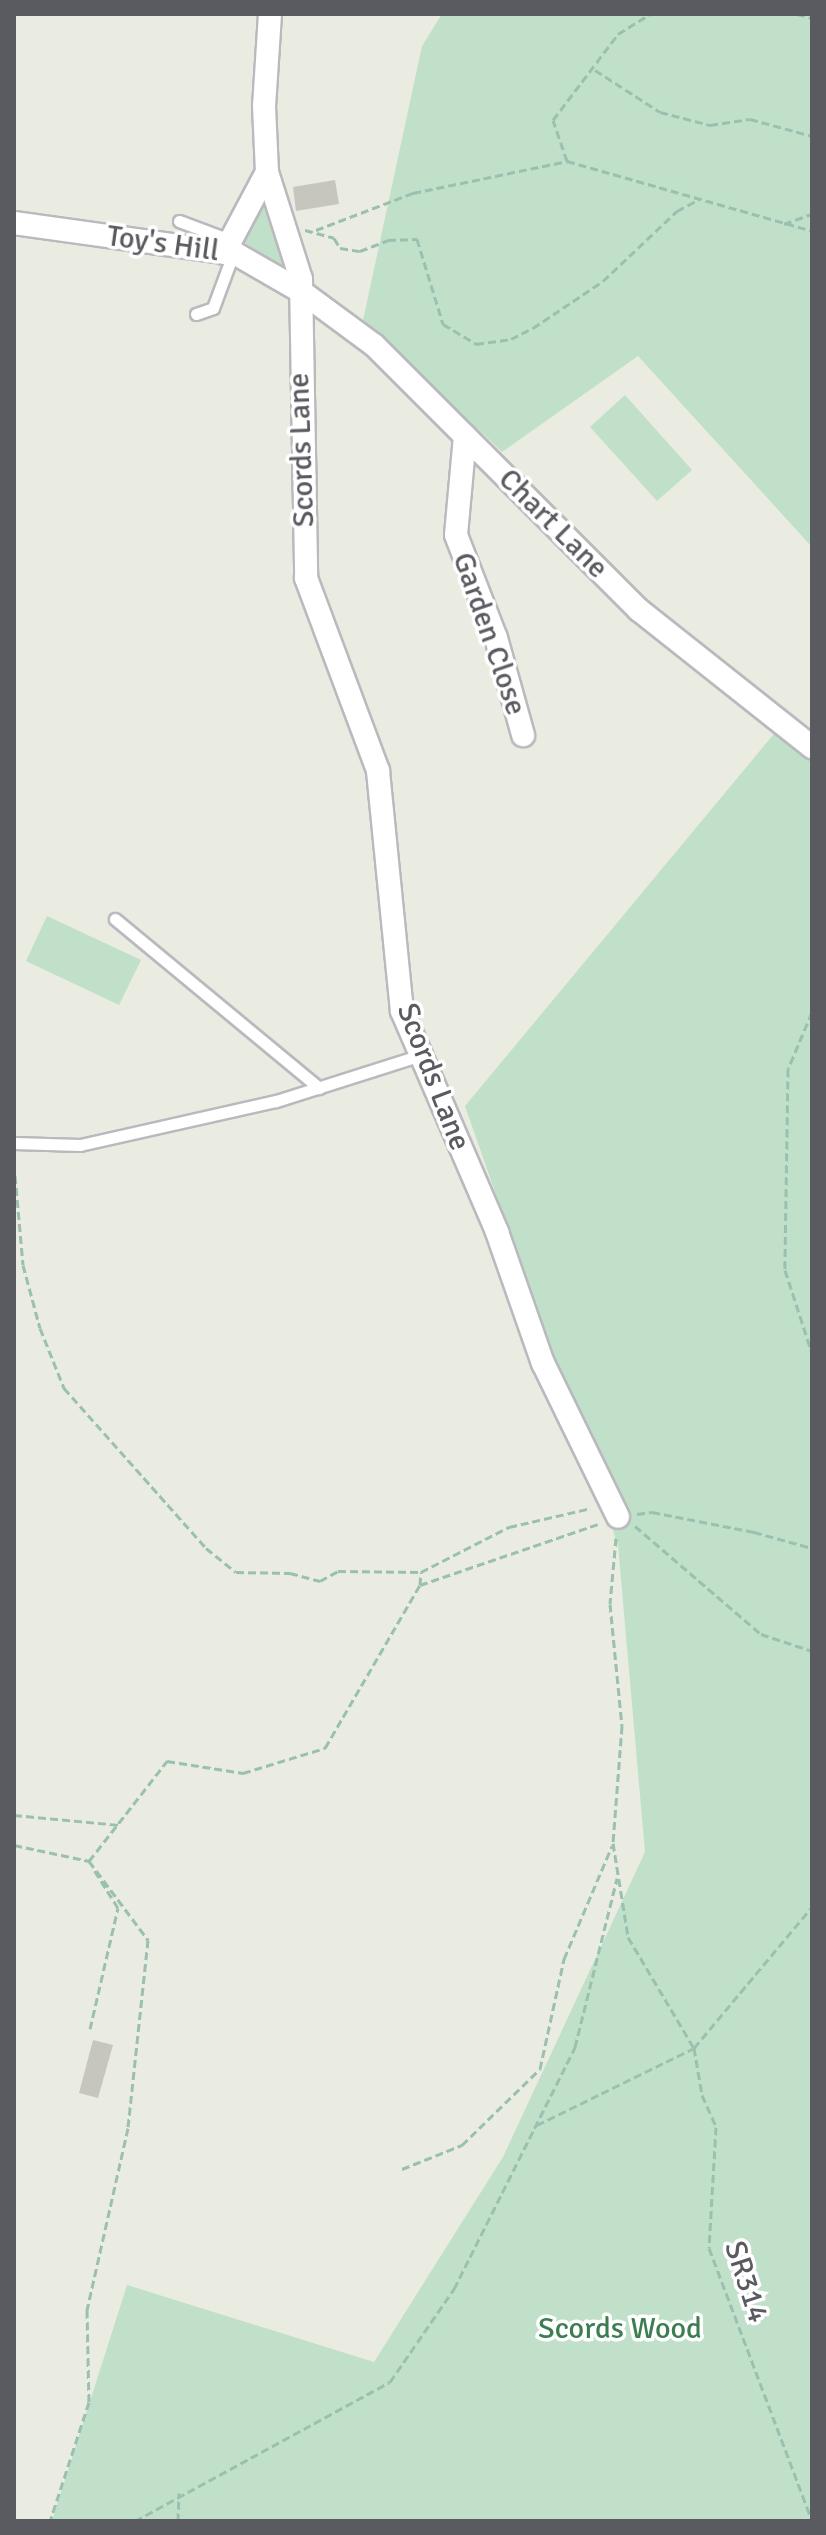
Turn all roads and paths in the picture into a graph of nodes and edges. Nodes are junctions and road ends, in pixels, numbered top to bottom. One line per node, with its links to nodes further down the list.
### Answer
1 (270, 14): 8 (street, Scords Lane)
2 (650, 14): 5 (path)
3 (797, 14): 4 (path)
4 (812, 18)
5 (595, 70): 6 (path); 7 (path)
6 (812, 136)
7 (567, 161): 9 (path); 9 (path)
8 (267, 172): 15 (street); 16 (street, Scords Lane)
9 (700, 199): 13 (path)
10 (812, 214): 13 (path)
11 (179, 221): 15 (lane)
12 (14, 223): 15 (street, Toy's Hill)
13 (784, 224): 14 (path)
14 (812, 231)
15 (229, 249): 16 (street, Toy's Hill); 17 (lane)
16 (302, 292): 18 (street, Chart Lane); 23 (street, Scords Lane)
17 (196, 314)
18 (465, 436): 19 (street, Garden Close); 20 (street, Chart Lane)
19 (523, 735)
20 (812, 747)
21 (115, 919): 24 (lane)
22 (812, 1012): 27 (path)
23 (424, 1054): 24 (lane); 28 (street, Scords Lane)
24 (319, 1088): 25 (lane)
25 (14, 1143)
26 (14, 1164): 30 (path)
27 (812, 1353)
28 (618, 1517): 29 (path); 30 (path); 31 (path); 32 (path); 35 (path)
29 (812, 1548)
30 (421, 1572): 31 (path)
31 (420, 1585): 34 (path)
32 (812, 1651)
33 (14, 1815): 34 (path)
34 (119, 1825): 37 (path)
35 (613, 1843): 38 (path); 43 (path)
36 (14, 1845): 37 (path)
37 (89, 1861): 40 (path); 46 (path)
38 (618, 1874): 41 (path); 42 (path)
39 (812, 1907): 41 (path)
40 (90, 2029)
41 (694, 2048): 42 (path); 45 (path, SR314)
42 (537, 2125): 44 (path)
43 (402, 2169)
44 (179, 2493): 47 (path); 48 (path)
45 (812, 2520)
46 (50, 2521)
47 (135, 2521)
48 (178, 2521)

